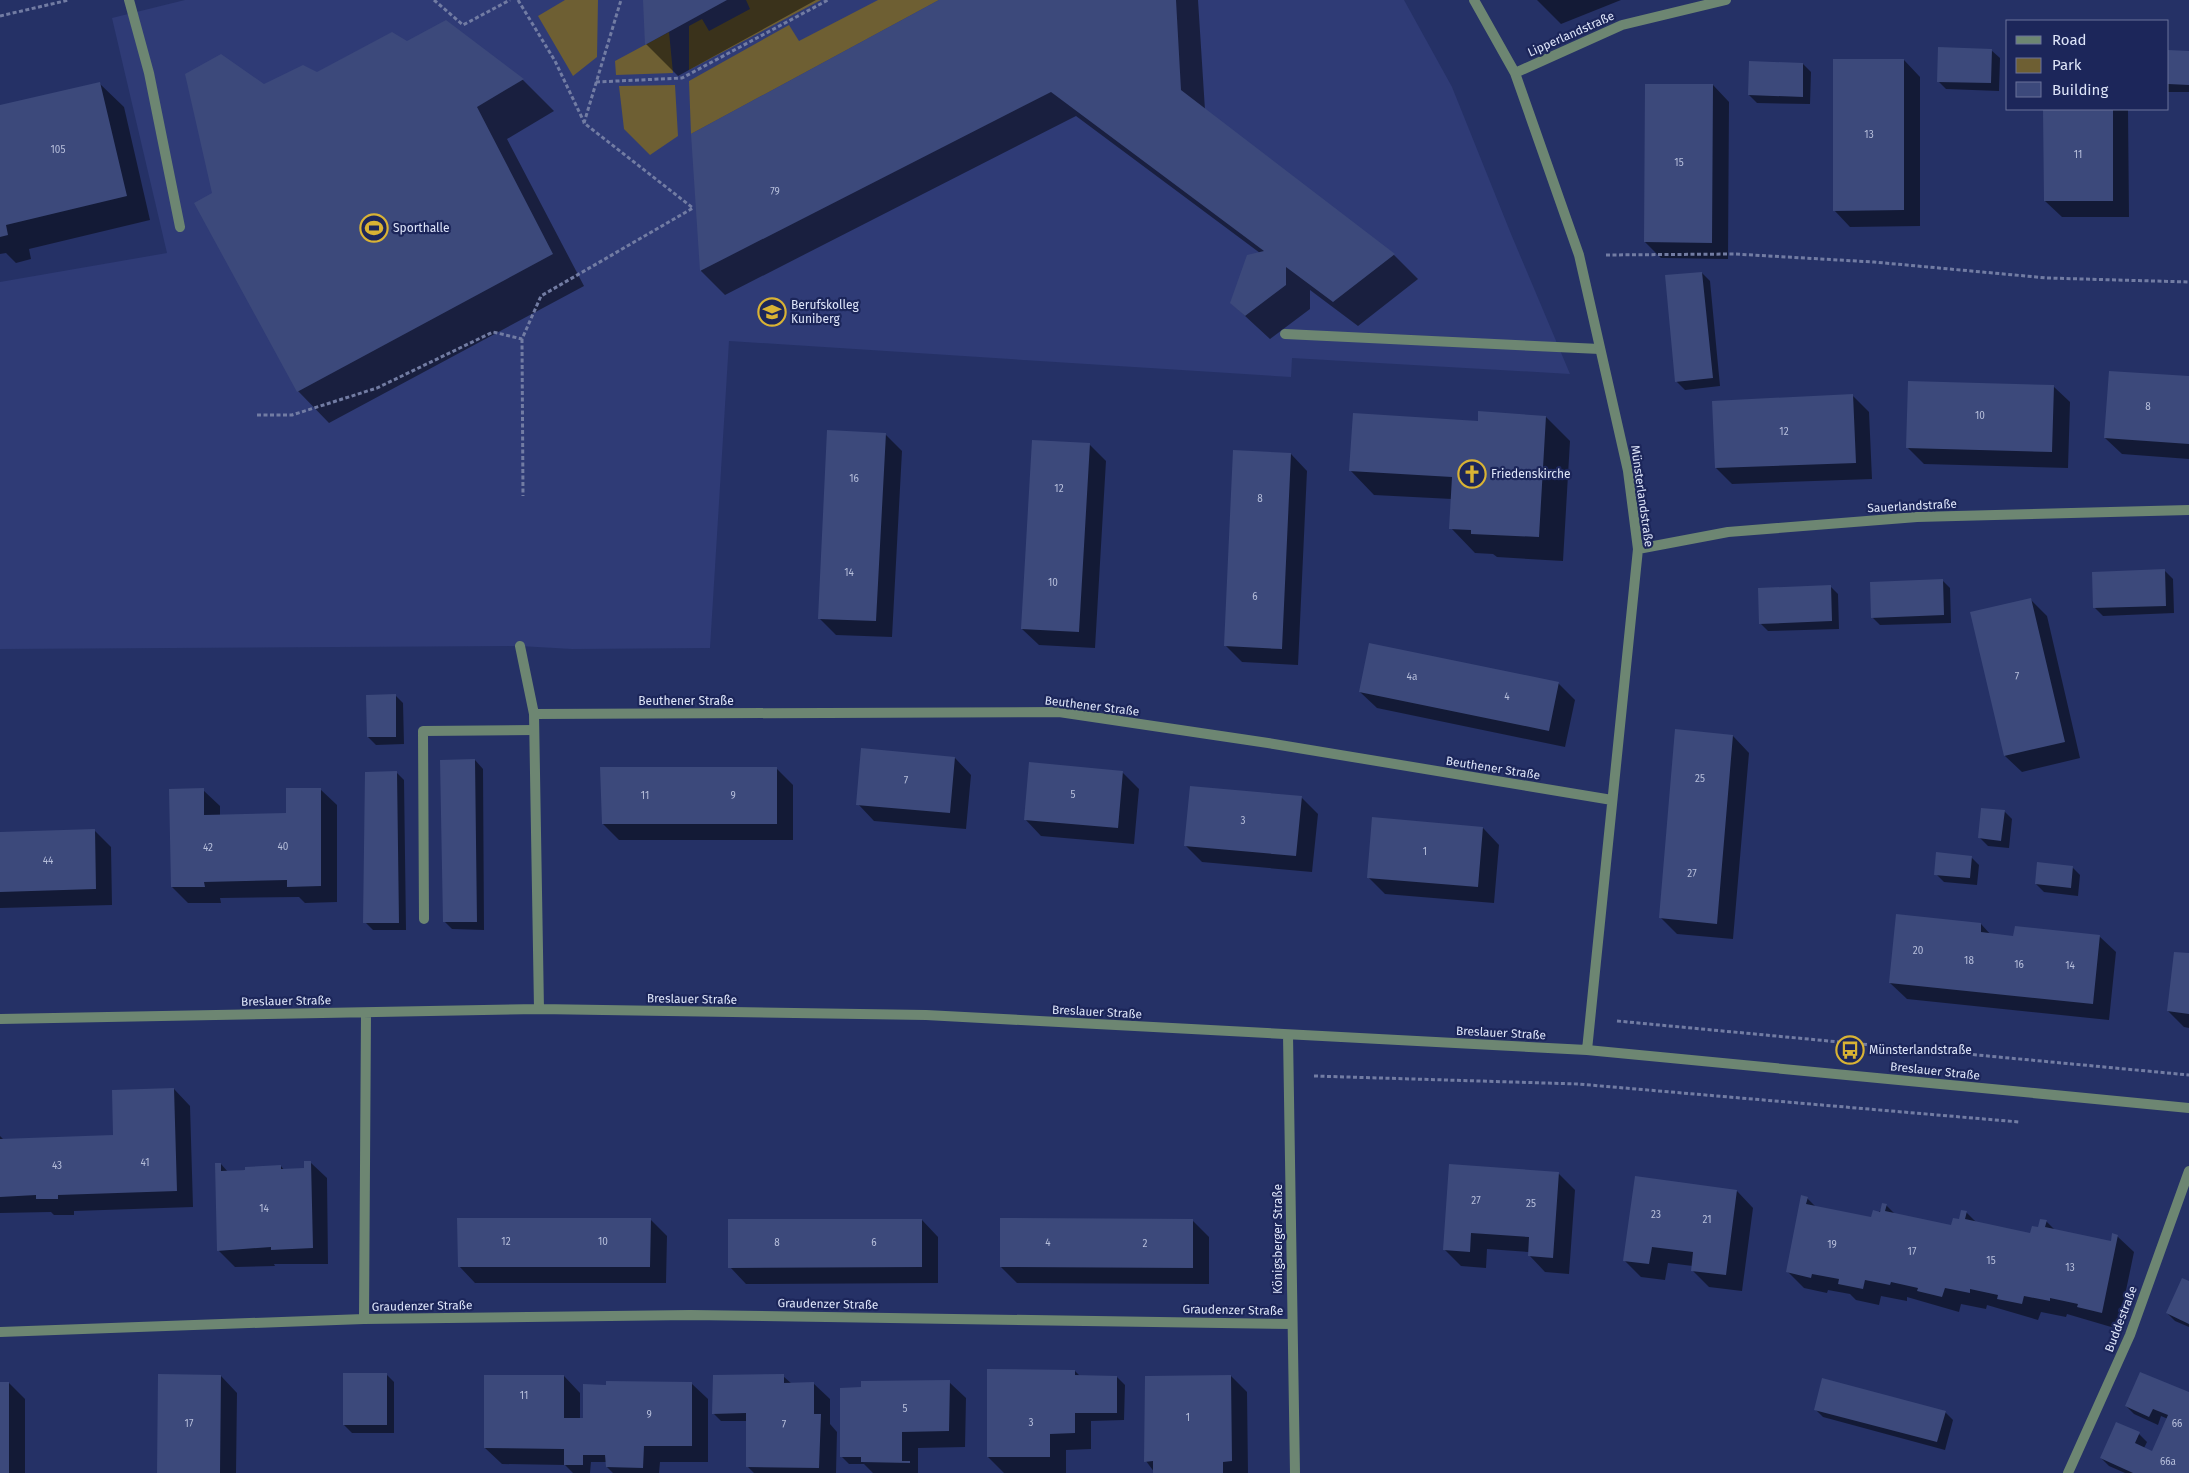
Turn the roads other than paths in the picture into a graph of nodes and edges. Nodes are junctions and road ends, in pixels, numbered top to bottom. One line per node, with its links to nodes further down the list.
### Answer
1 (129, 0): 5 (street)
2 (1474, 0): 4 (street, Münsterlandstraße)
3 (1726, 0): 4 (street, Lipperlandstraße)
4 (1514, 73): 7 (street, Münsterlandstraße)
5 (180, 227)
6 (1285, 334): 7 (street)
7 (1600, 349): 9 (street, Münsterlandstraße)
8 (2189, 510): 9 (street, Sauerlandstraße)
9 (1638, 549): 13 (street, Münsterlandstraße)
10 (520, 646): 11 (street)
11 (534, 714): 12 (street); 13 (street, Beuthener Straße)
12 (534, 730): 14 (street); 15 (street)
13 (1612, 800): 19 (street, Münsterlandstraße)
14 (424, 919)
15 (539, 1009): 16 (street, Breslauer Straße); 18 (street, Breslauer Straße)
16 (366, 1013): 17 (street, Breslauer Straße); 22 (street, Graudenzer Straße)
17 (0, 1019)
18 (1288, 1035): 19 (street, Breslauer Straße); 23 (street, Königsberger Straße)
19 (1587, 1050): 20 (street, Breslauer Straße)
20 (2189, 1108)
21 (2189, 1171): 26 (street, Buddestraße)
22 (364, 1319): 23 (street, Graudenzer Straße); 24 (street, Graudenzer Straße)
23 (1291, 1324): 25 (street, Königsberger Straße)
24 (0, 1332)
25 (1295, 1473)
26 (2068, 1473)

